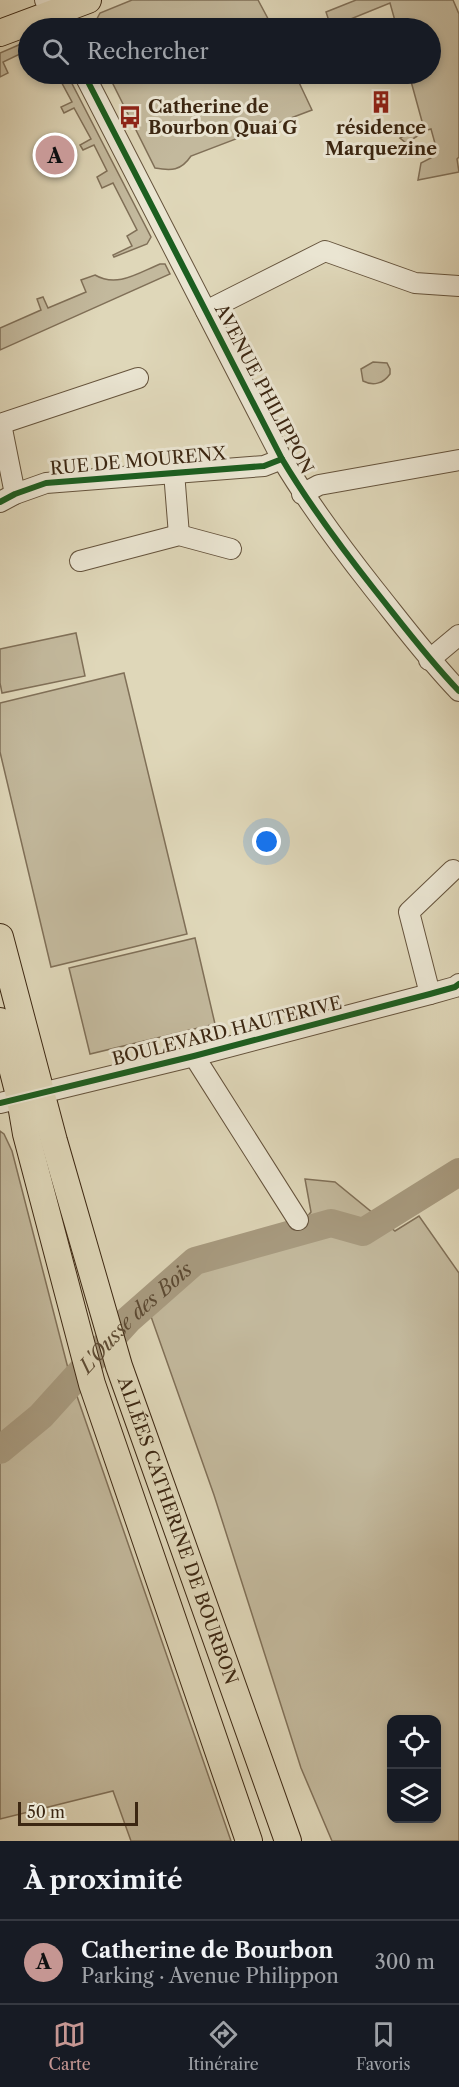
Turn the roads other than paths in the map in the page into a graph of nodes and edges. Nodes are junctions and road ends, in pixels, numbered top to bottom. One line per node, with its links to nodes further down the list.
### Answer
1 (88, 0): 2 (main road)
2 (52, 14)
3 (18, 26): 4 (main road)
4 (0, 33)
5 (89, 84): 7 (street, AVENUE PHILIPPON)
6 (459, 286): 7 (street)
7 (206, 311): 10 (street, AVENUE PHILIPPON)
8 (138, 378): 9 (street, RUE DE MOURENX)
9 (0, 424): 14 (street, RUE DE MOURENX)
10 (282, 459): 12 (street, RUE DE MOURENX); 13 (street, AVENUE PHILIPPON)
11 (459, 460): 13 (street)
12 (174, 472): 14 (street, RUE DE MOURENX); 15 (street, RUE DE MOURENX)
13 (302, 494): 19 (street, AVENUE PHILIPPON)
14 (8, 498)
15 (179, 535): 16 (street); 17 (street)
16 (231, 549)
17 (80, 561)
18 (459, 635): 19 (street)
19 (429, 660): 20 (street, AVENUE PHILIPPON)
20 (459, 691)
21 (453, 870): 24 (street)
22 (0, 937): 27 (main road, ALLÉES CATHERINE DE BOURBON)
23 (459, 984): 24 (street, BOULEVARD HAUTERIVE)
24 (429, 994): 26 (street, BOULEVARD HAUTERIVE)
25 (0, 1021): 27 (main road, ALLÉES CATHERINE DE BOURBON)
26 (194, 1056): 27 (street, BOULEVARD HAUTERIVE); 28 (street)
27 (20, 1098): 29 (main road, ALLÉES CATHERINE DE BOURBON); 30 (main road, ALLÉES CATHERINE DE BOURBON)
28 (298, 1220)
29 (249, 1841)
30 (288, 1841)

